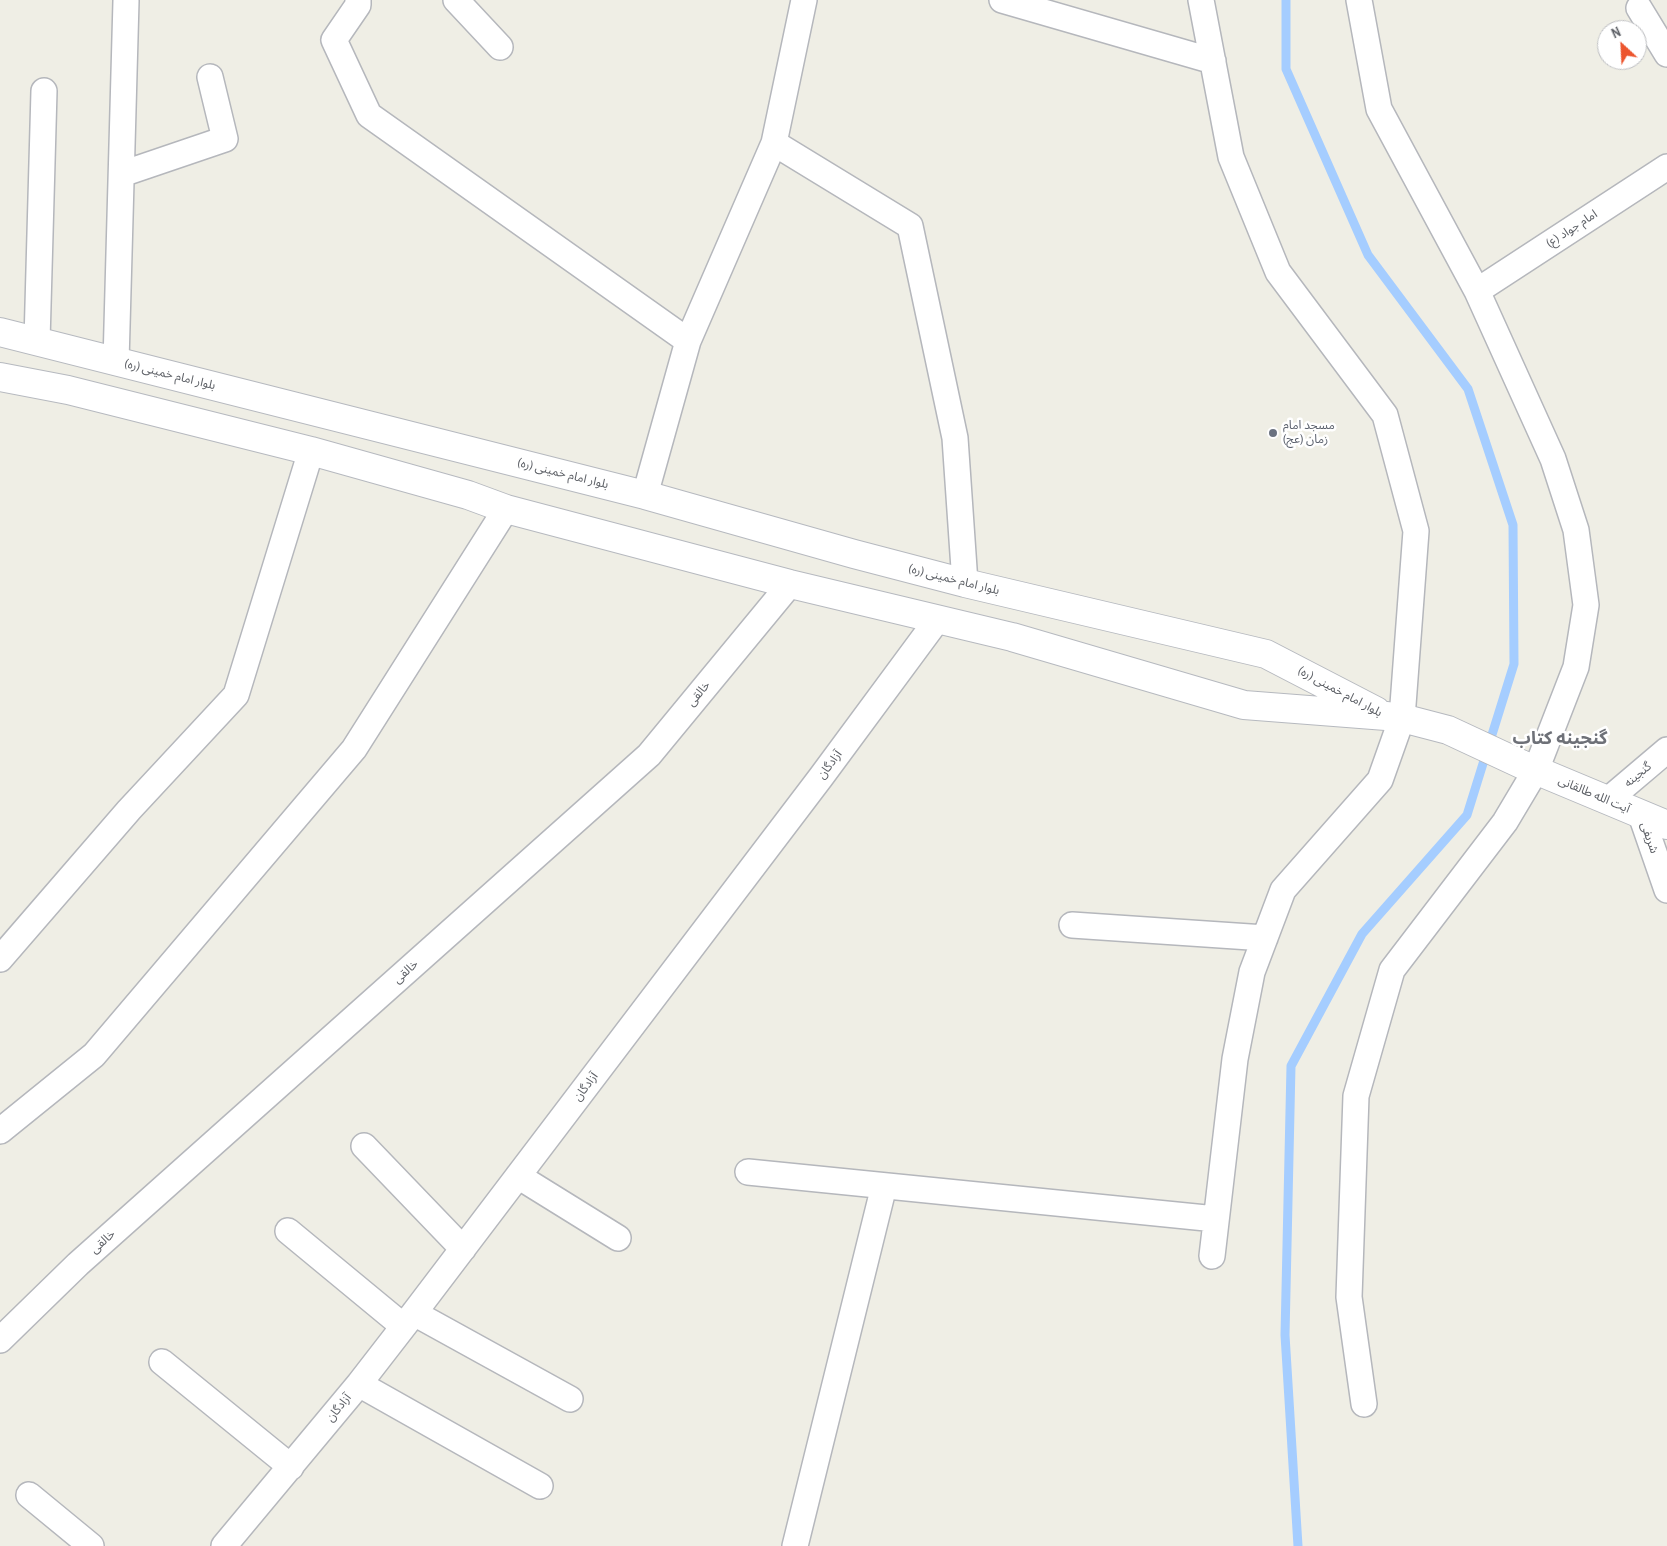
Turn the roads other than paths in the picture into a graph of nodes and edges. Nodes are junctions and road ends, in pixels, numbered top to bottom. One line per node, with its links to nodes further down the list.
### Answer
1 (358, 0): 20 (street)
2 (456, 0): 9 (street)
3 (804, 0): 14 (street)
4 (1002, 0): 11 (street)
5 (1201, 0): 11 (street)
6 (1359, 0): 17 (street)
7 (126, 1): 16 (street)
8 (1639, 8): 10 (street)
9 (500, 47)
10 (1667, 54)
11 (1212, 61): 29 (street)
12 (210, 77): 16 (street)
13 (44, 90): 19 (street)
14 (774, 143): 20 (street); 26 (street)
15 (1667, 167): 17 (street, امام جواد (ع))
16 (122, 174): 21 (street)
17 (1477, 291): 31 (street)
18 (0, 332): 19 (main road, بلوار امام خمینی (ره))
19 (37, 341): 21 (main road, بلوار امام خمینی (ره))
20 (688, 341): 24 (street)
21 (116, 362): 24 (main road, بلوار امام خمینی (ره))
22 (0, 377): 23 (main road, بلوار امام خمینی (ره))
23 (311, 452): 25 (main road, بلوار امام خمینی (ره)); 38 (street)
24 (645, 494): 26 (main road, بلوار امام خمینی (ره))
25 (506, 509): 27 (main road, بلوار امام خمینی (ره)); 39 (street)
26 (965, 583): 29 (main road, بلوار امام خمینی (ره))
27 (790, 584): 28 (main road, بلوار امام خمینی (ره)); 50 (street, خالقی)
28 (937, 620): 29 (main road, بلوار امام خمینی (ره)); 42 (street, آزادگان)
29 (1394, 717): 31 (main road, آیت الله طالقانی); 37 (street)
30 (1667, 750): 32 (street, گنجینه)
31 (1529, 767): 32 (main road, آیت الله طالقانی); 54 (street)
32 (1608, 800): 33 (main road, آیت الله طالقانی)
33 (1641, 815): 34 (main road, آیت الله طالقانی); 35 (street, شریفی)
34 (1667, 824)
35 (1667, 890)
36 (1072, 924): 37 (street)
37 (1265, 938): 44 (street)
38 (0, 959)
39 (0, 1131)
40 (364, 1146): 47 (street)
41 (748, 1172): 43 (street)
42 (518, 1176): 46 (street); 47 (street, آزادگان)
43 (884, 1186): 44 (street); 60 (street)
44 (1216, 1219): 48 (street)
45 (288, 1231): 49 (street)
46 (618, 1238)
47 (463, 1249): 49 (street, آزادگان)
48 (1212, 1256)
49 (408, 1320): 52 (street, آزادگان); 53 (street)
50 (0, 1340)
51 (162, 1362): 55 (street)
52 (359, 1384): 55 (street, آزادگان); 56 (street)
53 (570, 1399)
54 (1364, 1404)
55 (291, 1467): 59 (street, آزادگان)
56 (540, 1486)
57 (29, 1496): 58 (street)
58 (91, 1546)
59 (224, 1546)
60 (794, 1546)

